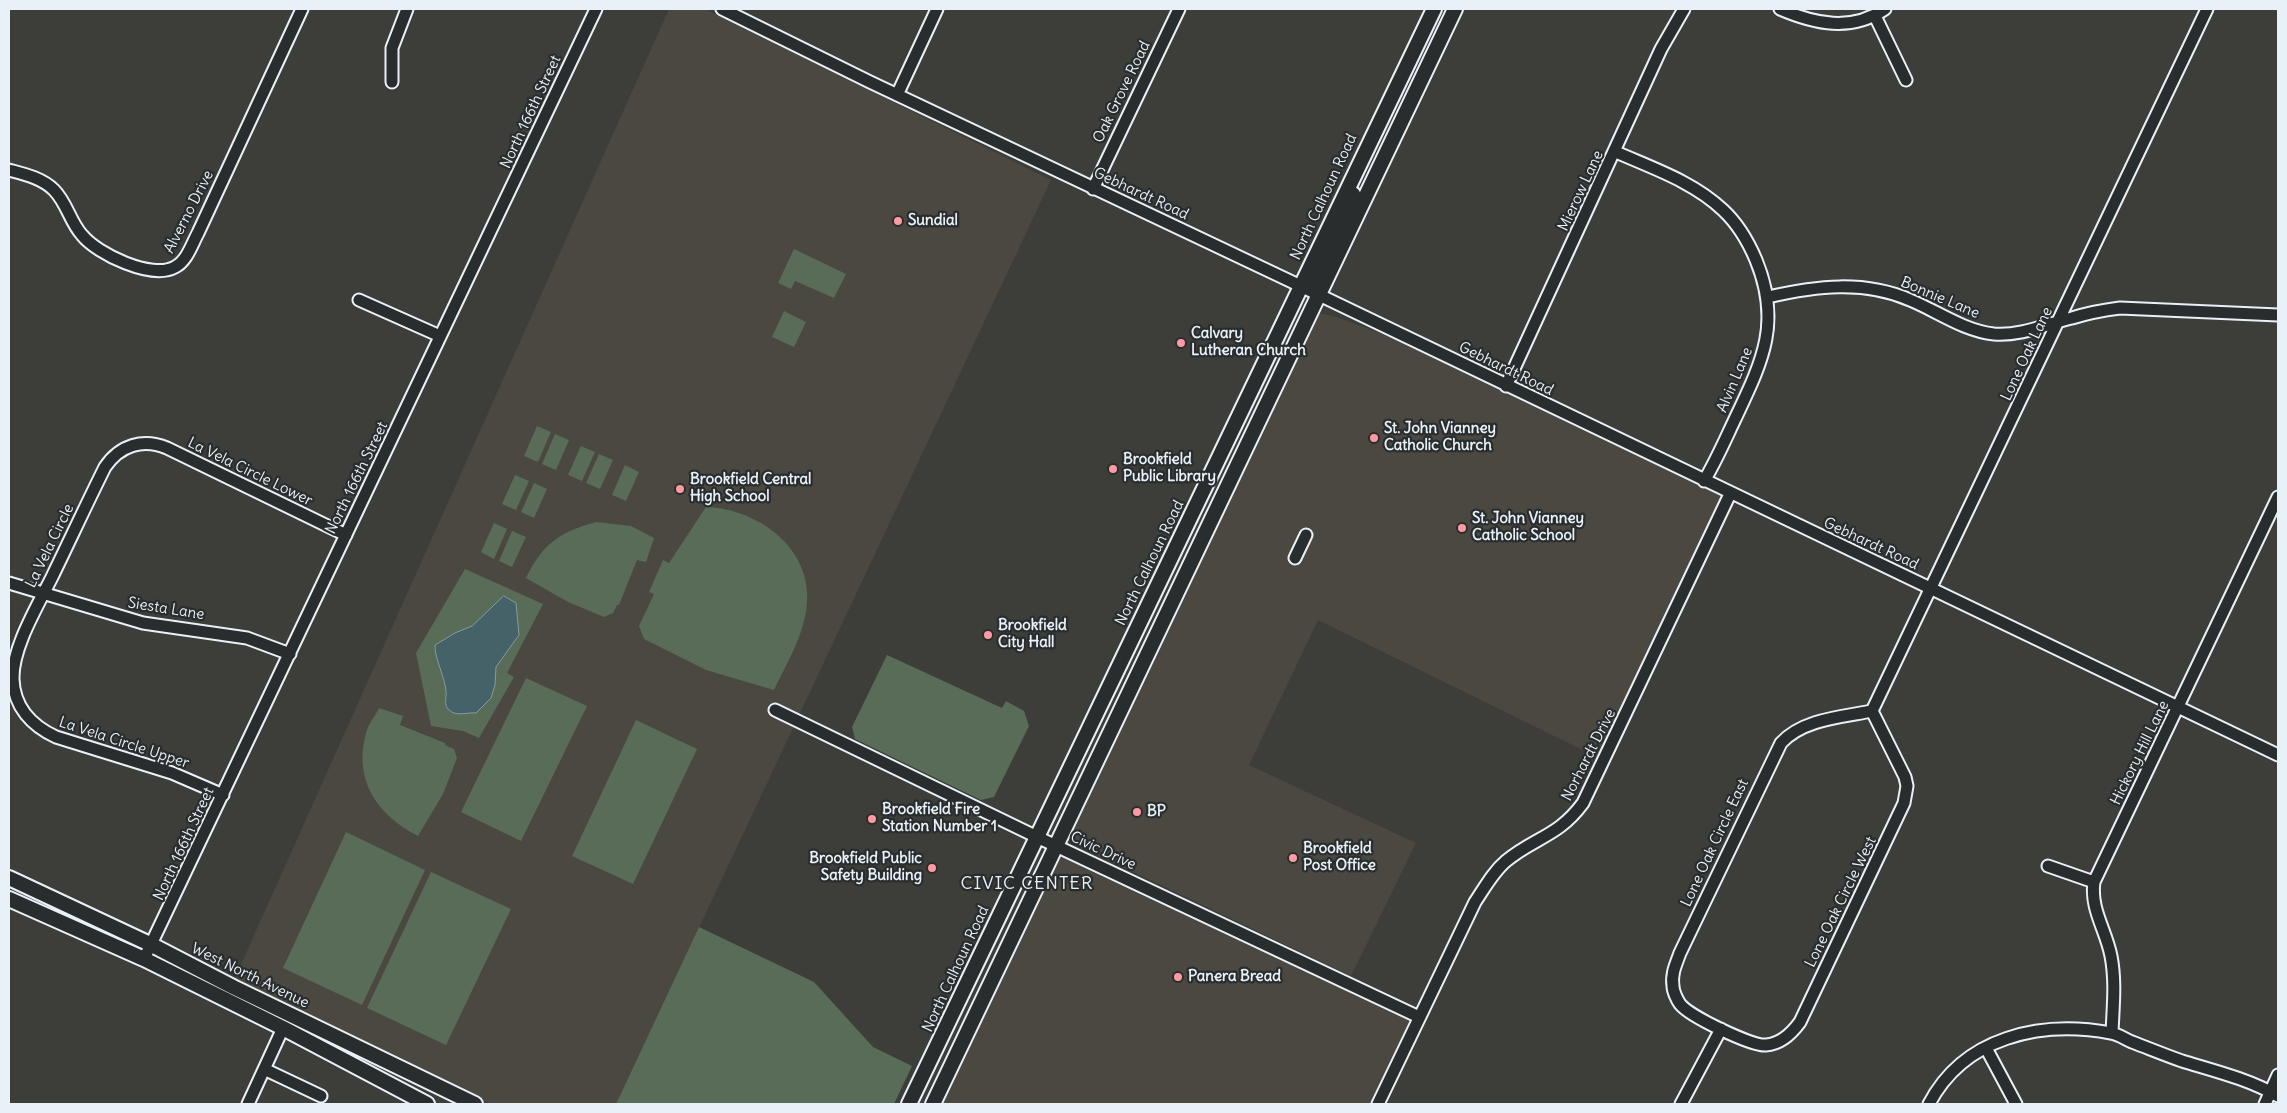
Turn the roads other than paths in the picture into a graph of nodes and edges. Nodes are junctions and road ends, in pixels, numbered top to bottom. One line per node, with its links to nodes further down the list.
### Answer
1 (302, 9): 19 (street, Alverno Drive)
2 (407, 9): 15 (street)
3 (596, 9): 27 (street, North 166th Street)
4 (722, 9): 16 (street, Gebhardt Road)
5 (936, 9): 16 (street)
6 (1179, 9): 20 (street, Oak Grove Road)
7 (1434, 9): 17 (main road, North Calhoun Road)
8 (1455, 9): 22 (main road)
9 (1684, 9): 18 (street, Mierow Lane)
10 (1780, 9): 13 (street)
11 (1885, 9): 13 (street)
12 (2207, 9): 26 (street, Lone Oak Lane)
13 (1875, 16): 14 (street)
14 (1906, 80)
15 (392, 82)
16 (897, 95): 20 (street, Gebhardt Road)
17 (1366, 148): 21 (main road, North Calhoun Road); 22 (main road)
18 (1616, 152): 23 (street, Alvin Lane); 28 (street, Mierow Lane)
19 (9, 170)
20 (1093, 188): 21 (street, Gebhardt Road)
21 (1301, 286): 22 (street, Gebhardt Road); 29 (main road); 47 (main road, North Calhoun Road)
22 (1318, 295): 28 (street, Gebhardt Road); 29 (main road)
23 (1768, 297): 26 (street, Bonnie Lane); 31 (street, Alvin Lane)
24 (359, 300): 27 (street)
25 (2278, 315): 26 (street, Bonnie Lane)
26 (2059, 322): 38 (street, Lone Oak Lane)
27 (440, 336): 34 (street, North 166th Street)
28 (1506, 386): 31 (street, Gebhardt Road)
29 (1266, 406): 48 (main road)
30 (139, 442): 34 (street, La Vela Circle Lower); 39 (street, La Vela Circle)
31 (1704, 481): 32 (street, Gebhardt Road)
32 (1730, 494): 38 (street, Gebhardt Road); 55 (street, Norhardt Drive)
33 (2278, 497): 41 (street, Hickory Hill Lane)
34 (346, 535): 40 (street, North 166th Street)
35 (1306, 535): 36 (street)
36 (1295, 558)
37 (9, 583): 39 (street, Siesta Lane)
38 (1930, 589): 41 (street, Gebhardt Road); 44 (street, Lone Oak Lane)
39 (43, 594): 40 (street, Siesta Lane); 42 (street, La Vela Circle)
40 (290, 654): 46 (street, North 166th Street)
41 (2179, 708): 45 (street, Gebhardt Road); 51 (street, Hickory Hill Lane)
42 (22, 709): 46 (street, La Vela Circle Upper)
43 (775, 710): 47 (street, Civic Drive)
44 (1872, 711): 57 (street, Lone Oak Circle East); 57 (street, Lone Oak Circle West)
45 (2278, 755)
46 (223, 795): 53 (street, North 166th Street)
47 (1037, 837): 48 (street, Civic Drive); 67 (main road, North Calhoun Road)
48 (1056, 846): 55 (street, Civic Drive); 68 (main road)
49 (2048, 866): 51 (street)
50 (9, 878): 53 (main road, West North Avenue)
51 (2094, 882): 58 (street, Hickory Hill Lane)
52 (9, 899): 54 (main road)
53 (152, 945): 54 (street, North 166th Street); 66 (main road, West North Avenue)
54 (144, 959): 56 (main road)
55 (1419, 1017): 69 (street, Norhardt Drive)
56 (283, 1028): 60 (street); 65 (main road)
57 (1721, 1029): 70 (street)
58 (2112, 1033): 59 (street); 62 (street)
59 (1986, 1048): 71 (street); 72 (street)
60 (264, 1070): 63 (street); 64 (street)
61 (2278, 1075): 62 (street)
62 (2275, 1094): 73 (street)
63 (321, 1096)
64 (248, 1104)
65 (428, 1104)
66 (475, 1104)
67 (909, 1104)
68 (933, 1104)
69 (1378, 1104)
70 (1681, 1104)
71 (1929, 1104)
72 (2016, 1104)
73 (2265, 1104)

